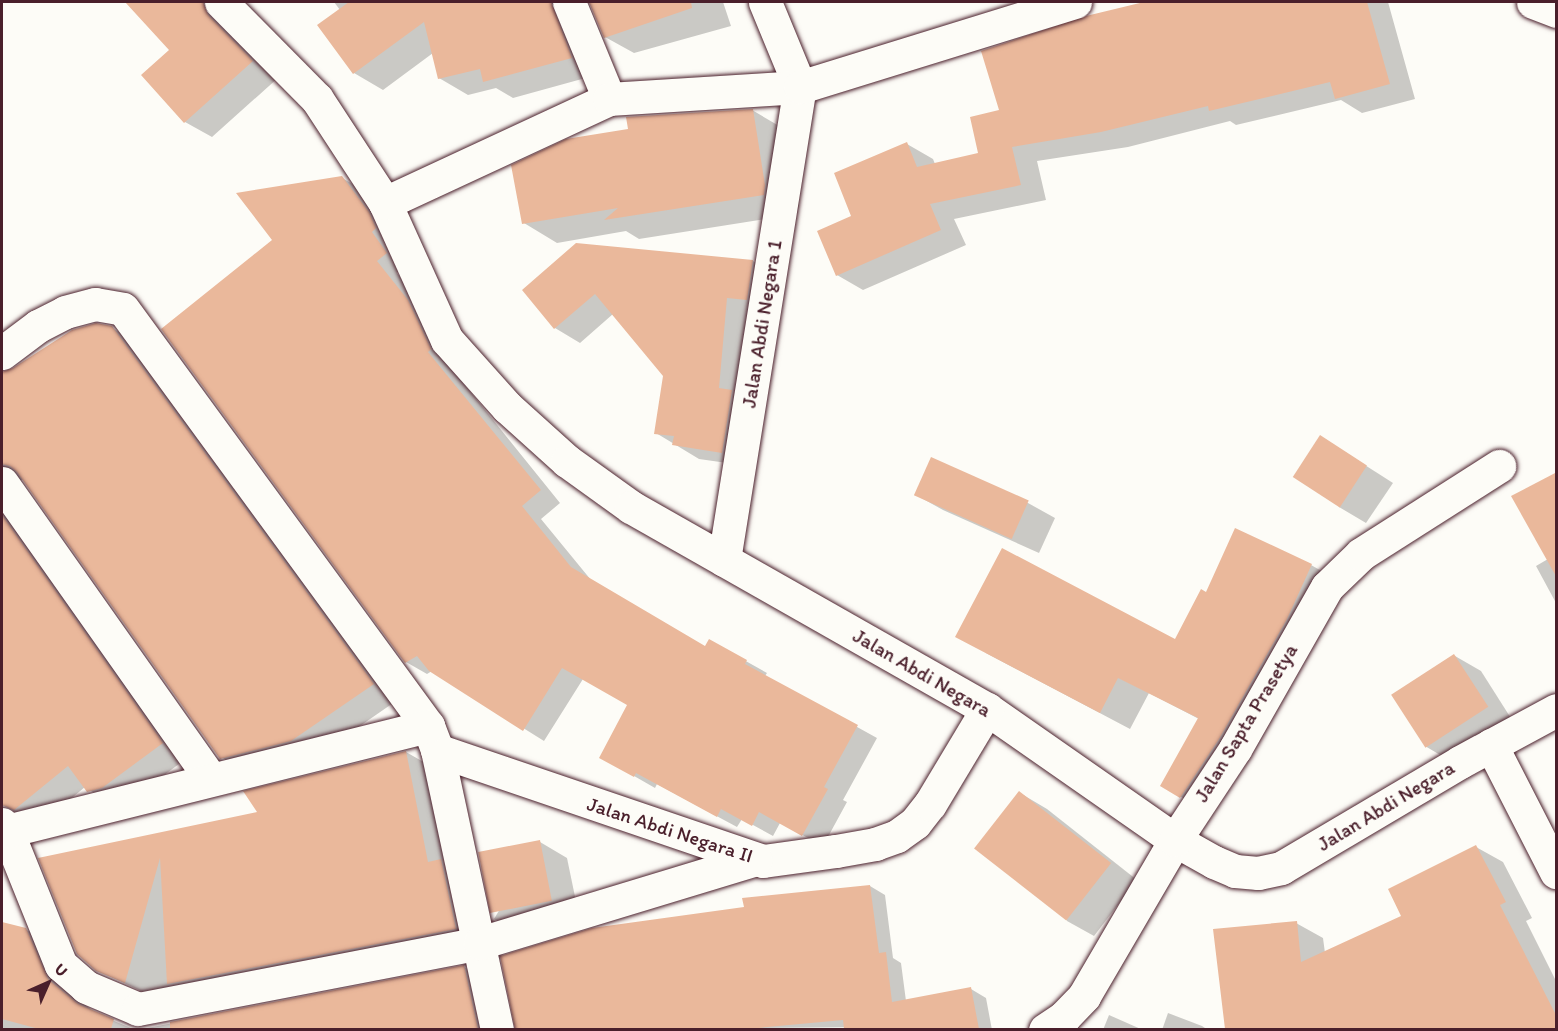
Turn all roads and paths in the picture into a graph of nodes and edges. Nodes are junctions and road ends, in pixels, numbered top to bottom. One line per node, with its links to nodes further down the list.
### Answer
1 (221, 2): 9 (street, Jalan Abdi Negara)
2 (569, 2): 8 (street)
3 (765, 2): 7 (street)
4 (1075, 2): 7 (street)
5 (1533, 2): 6 (street)
6 (1557, 11)
7 (800, 87): 8 (street); 13 (street, Jalan Abdi Negara 1)
8 (609, 99): 9 (street)
9 (385, 203): 13 (street, Jalan Abdi Negara)
10 (2, 353): 16 (street)
11 (1499, 466): 20 (street, Jalan Sapta Prasetya)
12 (2, 483): 18 (street)
13 (724, 560): 14 (street, Jalan Abdi Negara)
14 (987, 709): 20 (street, Jalan Abdi Negara); 21 (street, Jalan Abdi Negara II)
15 (1557, 710): 17 (street, Jalan Abdi Negara)
16 (432, 738): 18 (street); 21 (street, Jalan Abdi Negara II); 23 (street)
17 (1491, 745): 20 (street, Jalan Abdi Negara); 22 (street)
18 (211, 779): 19 (street)
19 (3, 833): 24 (street)
20 (1175, 840): 26 (street, Jalan Sapta Prasetya)
21 (756, 859): 23 (street)
22 (1557, 872)
23 (480, 943): 24 (street); 25 (street)
24 (135, 1019)
25 (497, 1029)
26 (1045, 1029)

